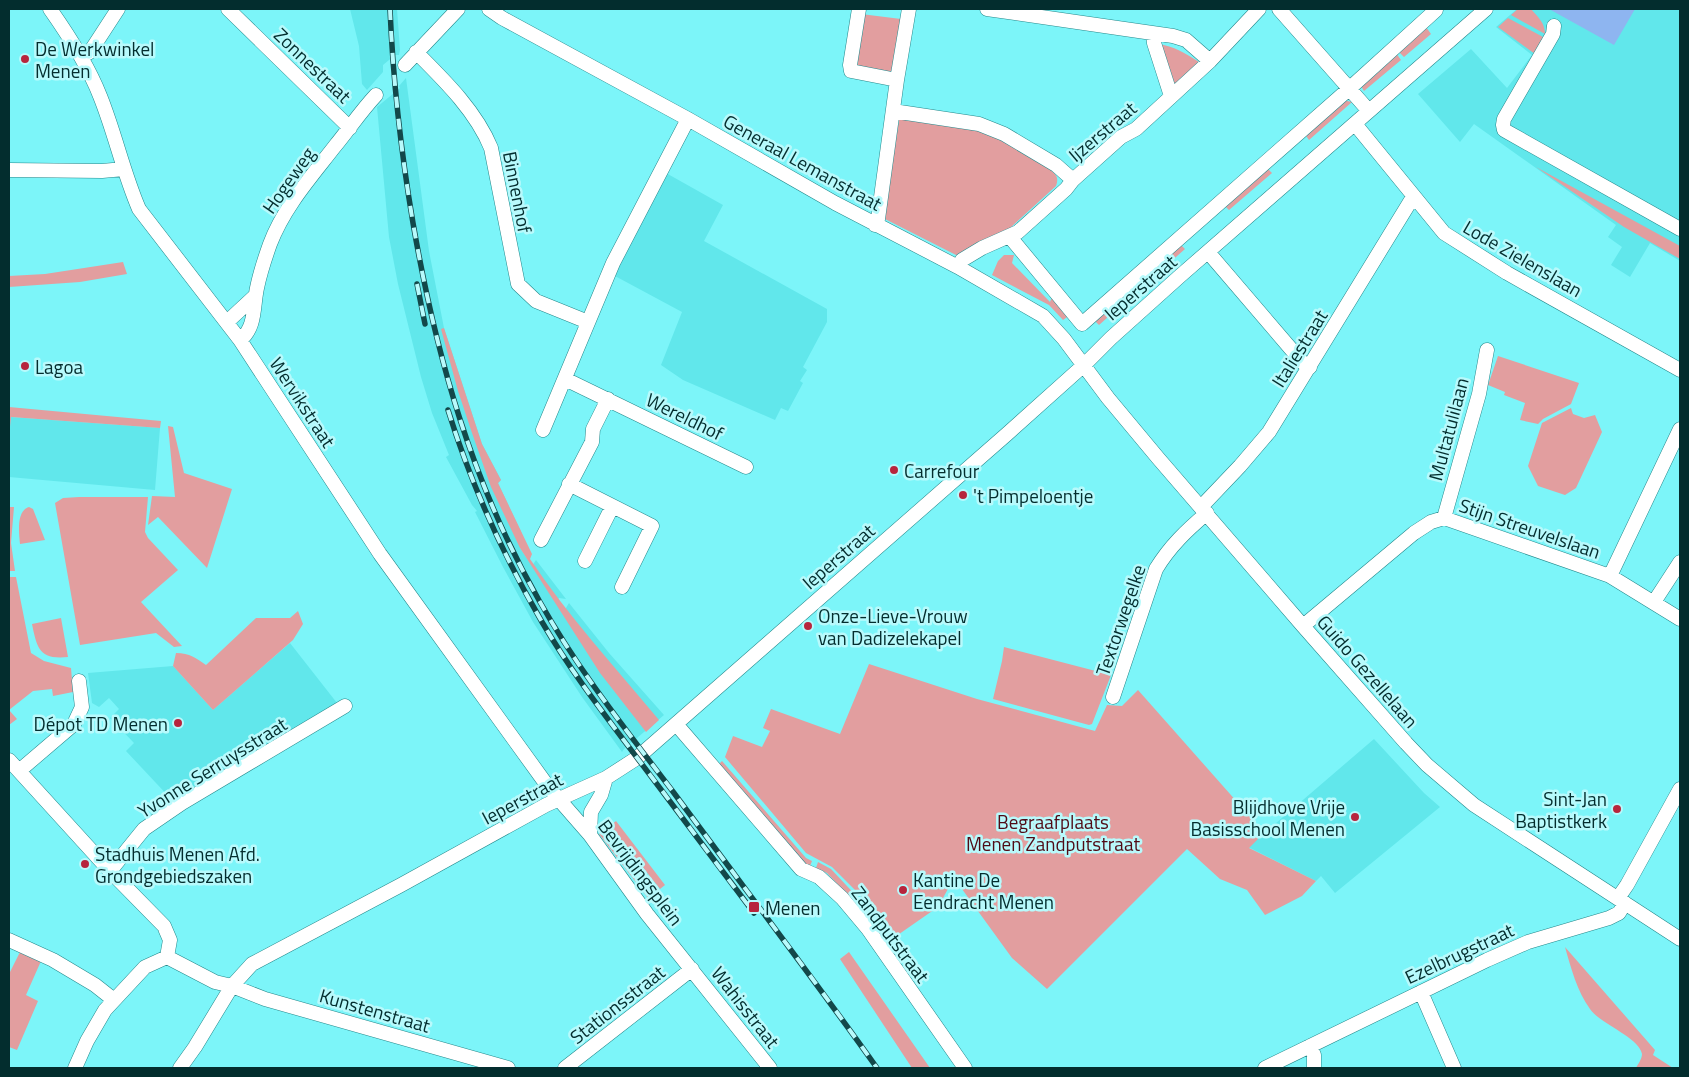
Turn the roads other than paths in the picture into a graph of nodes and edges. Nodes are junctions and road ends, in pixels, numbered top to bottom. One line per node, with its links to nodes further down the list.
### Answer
1 (50, 9): 16 (street, Wervikstraat)
2 (118, 9): 16 (street)
3 (228, 9): 27 (street, Zonnestraat)
4 (458, 9): 15 (street)
5 (489, 9): 25 (street, Generaal Lemanstraat)
6 (859, 9): 19 (street)
7 (909, 9): 19 (street)
8 (987, 9): 14 (street)
9 (1259, 9): 17 (street, Ijzerstraat)
10 (1279, 9): 20 (street)
11 (1486, 9): 24 (street, Ieperstraat)
12 (1436, 10): 20 (street, Ieperstraat)
13 (1554, 26): 33 (street)
14 (1153, 34): 17 (street); 22 (street)
15 (416, 52): 18 (street); 39 (street, Binnenhof)
16 (81, 57): 28 (street, Wervikstraat)
17 (1210, 61): 22 (street, Ijzerstraat)
18 (405, 65)
19 (897, 80): 23 (street)
20 (1350, 88): 24 (street); 34 (street, Ieperstraat)
21 (376, 96): 27 (street, Hogeweg)
22 (1171, 96): 30 (street, Ijzerstraat)
23 (893, 110): 30 (street); 32 (street)
24 (1369, 111): 26 (street, Ieperstraat)
25 (688, 119): 32 (street, Generaal Lemanstraat); 39 (street)
26 (1355, 124): 31 (street, Lode Zielenslaan); 35 (street, Ieperstraat)
27 (350, 128): 37 (street, Hogeweg)
28 (124, 169): 29 (street); 38 (street, Wervikstraat)
29 (9, 170)
30 (1073, 180): 34 (street, Ijzerstraat)
31 (1413, 197): 43 (street, Italiestraat); 44 (street, Lode Zielenslaan)
32 (875, 225): 36 (street, Generaal Lemanstraat)
33 (1680, 229)
34 (1010, 237): 36 (street, Ijzerstraat)
35 (1208, 252): 42 (street, Ieperstraat); 43 (street)
36 (958, 267): 42 (street, Generaal Lemanstraat)
37 (254, 298): 38 (street); 40 (street, Hogeweg)
38 (227, 322): 40 (street, Wervikstraat)
39 (588, 322): 45 (street)
40 (240, 340): 69 (street, Wervikstraat)
41 (1487, 350): 53 (street, Multatulilaan)
42 (1084, 365): 52 (street, Guido Gezellelaan); 65 (street, Ieperstraat)
43 (1310, 367): 52 (street, Italiestraat)
44 (1680, 370)
45 (565, 378): 46 (street, Wereldhof); 48 (street)
46 (608, 399): 49 (street, Wereldhof); 50 (street)
47 (1680, 429): 57 (street)
48 (543, 430)
49 (746, 467)
50 (569, 484): 51 (street); 54 (street)
51 (612, 507): 55 (street); 58 (street)
52 (1204, 510): 61 (street, Guido Gezellelaan); 63 (street, Textorwegelke)
53 (1444, 518): 57 (street, Stijn Streuvelslaan); 61 (street, Stijn Streuvelslaan)
54 (541, 540)
55 (585, 561)
56 (1680, 562): 59 (street)
57 (1610, 576): 59 (street, Stijn Streuvelslaan)
58 (622, 587)
59 (1654, 602): 60 (street, Stijn Streuvelslaan)
60 (1680, 619)
61 (1303, 626): 72 (street, Guido Gezellelaan)
62 (79, 681): 66 (street)
63 (1113, 697)
64 (345, 706): 71 (street, Yvonne Serruysstraat)
65 (676, 724): 67 (street, Ieperstraat); 86 (street, Zandputstraat)
66 (14, 766): 71 (street)
67 (606, 778): 69 (street, Ieperstraat); 70 (street)
68 (1680, 789): 72 (street, Ezelbrugstraat)
69 (558, 799): 70 (street, Bevrijdingsplein); 77 (street, Ieperstraat)
70 (590, 835): 76 (street, Bevrijdingsplein)
71 (110, 871): 75 (street)
72 (1621, 900): 73 (street, Guido Gezellelaan); 78 (street, Ezelbrugstraat)
73 (1680, 939)
74 (9, 940): 79 (street)
75 (167, 957): 77 (street); 79 (street)
76 (692, 970): 84 (street, Stationsstraat); 85 (street, Wahisstraat)
77 (232, 986): 82 (street, Ieperstraat); 83 (street, Kunstenstraat)
78 (1421, 992): 80 (street, Ezelbrugstraat); 89 (street)
79 (114, 1000): 81 (street)
80 (1310, 1046): 87 (street, Ezelbrugstraat); 88 (street)
81 (76, 1068)
82 (180, 1068)
83 (508, 1068)
84 (565, 1068)
85 (770, 1068)
86 (965, 1068)
87 (1265, 1068)
88 (1314, 1068)
89 (1454, 1068)

